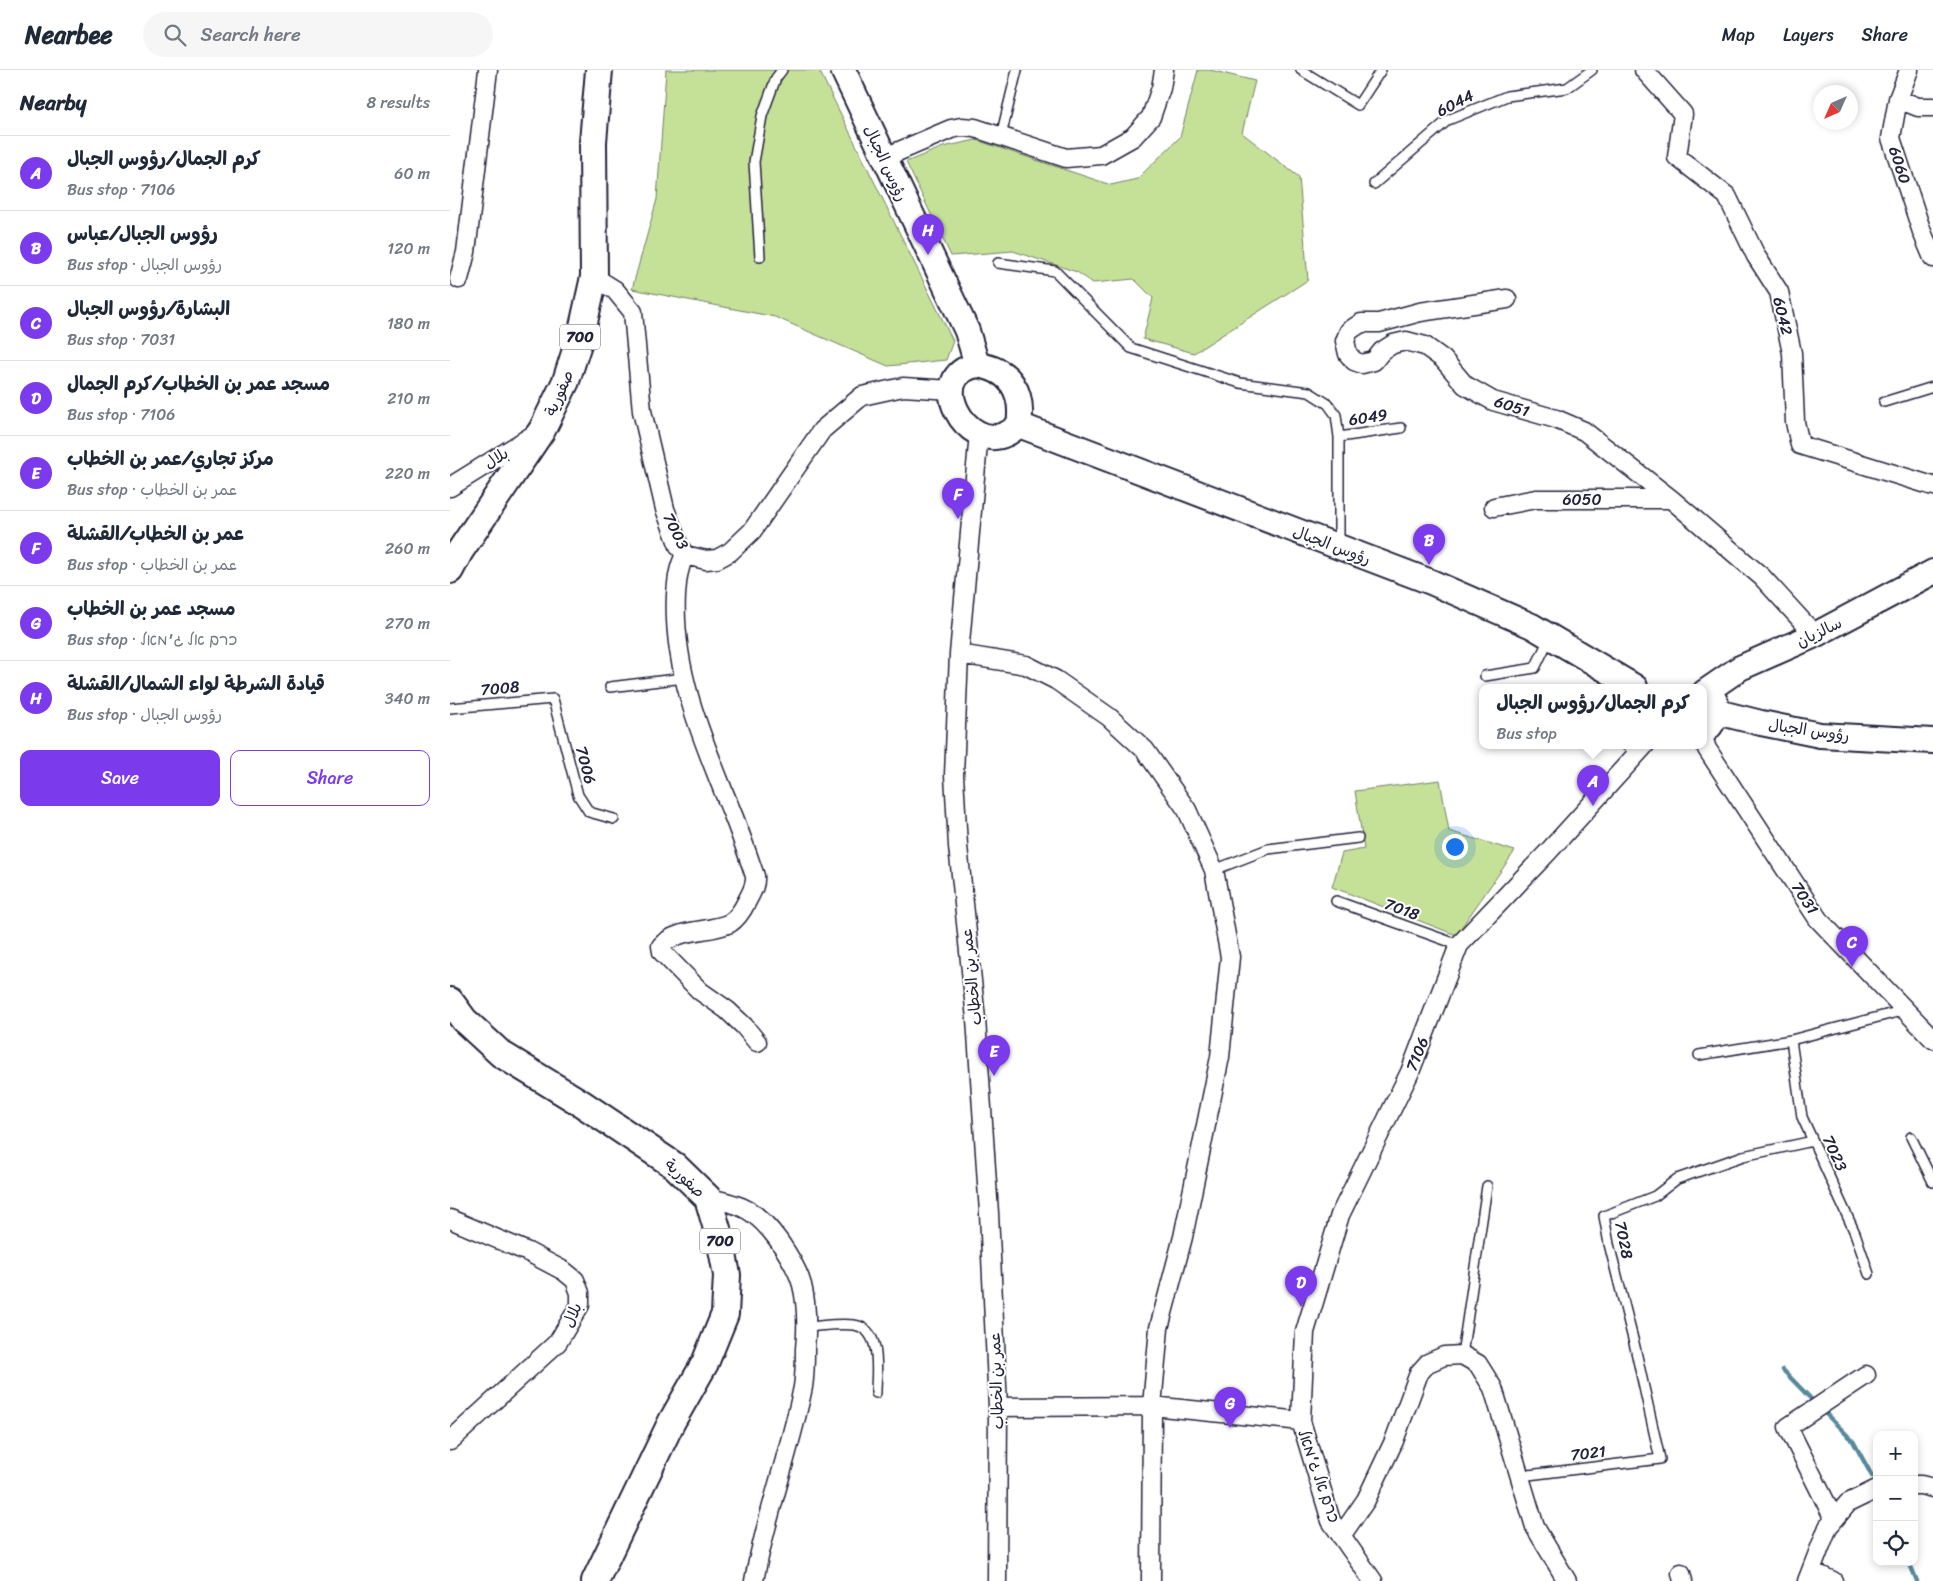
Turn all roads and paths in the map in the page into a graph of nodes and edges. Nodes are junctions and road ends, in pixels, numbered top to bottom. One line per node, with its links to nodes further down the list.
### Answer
1 (488, 70): 21 (street)
2 (599, 70): 20 (main road, صفورية / 700)
3 (782, 70): 17 (lane)
4 (842, 70): 15 (street, رؤوس الجبال)
5 (1017, 70): 14 (lane)
6 (1164, 70): 14 (street)
7 (1301, 70): 8 (lane)
8 (1381, 70)
9 (1592, 70): 16 (lane, 6044)
10 (1644, 70): 32 (street, 6042)
11 (1909, 70): 12 (street, 6060)
12 (1898, 99): 13 (street); 18 (street, 6060)
13 (1933, 107)
14 (1001, 136): 15 (street)
15 (883, 158): 23 (street, رؤوس الجبال)
16 (1374, 184)
17 (760, 257)
18 (1933, 258)
19 (998, 263): 31 (lane)
20 (594, 277): 29 (main road, صفورية / 700); 37 (street, 7003)
21 (459, 279)
22 (1507, 299): 34 (street, 6051)
23 (976, 365): 25 (street); 27 (street)
24 (1933, 387): 26 (lane)
25 (952, 390): 30 (street); 37 (street, 7003)
26 (1884, 402)
27 (1019, 425): 30 (street); 36 (street, رؤوس الجبال)
28 (1401, 428): 31 (lane, 6049)
29 (542, 430): 33 (street, بلال); 38 (main road, صفورية / 700)
30 (979, 434): 42 (street, عمر بن الخطاب)
31 (1339, 437): 36 (lane)
32 (1933, 486)
33 (450, 487)
34 (1671, 499): 35 (street, 6050); 40 (street, 6051)
35 (1494, 507)
36 (1338, 548): 41 (street, رؤوس الجبال)
37 (685, 555): 44 (street)
38 (450, 570)
39 (1933, 572): 40 (street, سالزيان)
40 (1815, 635): 47 (street, سالزيان)
41 (1550, 637): 43 (lane); 45 (street, رؤوس الجبال)
42 (959, 654): 58 (street); 78 (street, عمر بن الخطاب)
43 (1485, 676)
44 (684, 678): 46 (lane); 65 (street)
45 (1630, 684)
46 (610, 687)
47 (1707, 689)
48 (1707, 694): 51 (street)
49 (553, 699): 50 (lane, 7008); 56 (lane, 7006)
50 (450, 708)
51 (1717, 712): 52 (street); 53 (street, رؤوس الجبال)
52 (1707, 730)
53 (1933, 741)
54 (1635, 749): 60 (street, 7106)
55 (1707, 749): 62 (street, 7031)
56 (614, 818)
57 (1358, 838): 58 (lane)
58 (1214, 870): 79 (street)
59 (1336, 901): 60 (lane, 7018)
60 (1459, 945): 80 (street, 7106)
61 (450, 1001): 71 (main road, صفورية / 700)
62 (1905, 1010): 63 (street, 7031); 64 (lane)
63 (1933, 1039)
64 (1792, 1040): 66 (lane); 68 (lane, 7023)
65 (757, 1042)
66 (1699, 1055)
67 (1911, 1137): 69 (lane)
68 (1813, 1141): 73 (lane, 7023); 82 (lane, 7028)
69 (1933, 1182)
70 (1487, 1186): 75 (lane)
71 (708, 1198): 74 (street); 90 (main road, صفورية / 700)
72 (450, 1219): 81 (street, بلال)
73 (1869, 1274)
74 (807, 1327): 77 (lane); 91 (street)
75 (1462, 1355): 83 (street); 88 (street)
76 (1866, 1375): 87 (street)
77 (876, 1393)
78 (998, 1406): 79 (street); 92 (street, عمر بن الخطاب)
79 (1152, 1406): 80 (street); 93 (street)
80 (1301, 1421): 88 (street, כרם אל ג'מאל)
81 (450, 1441)
82 (1660, 1459): 83 (lane, 7021)
83 (1520, 1476): 95 (street)
84 (1918, 1485): 85 (street)
85 (1933, 1488)
86 (1873, 1491): 87 (street)
87 (1834, 1519): 89 (street)
88 (1341, 1536): 94 (street, כרם אל ג'מאל)
89 (1809, 1576): 96 (street)
90 (595, 1581)
91 (754, 1581)
92 (997, 1581)
93 (1150, 1581)
94 (1373, 1581)
95 (1567, 1581)
96 (1833, 1581)

